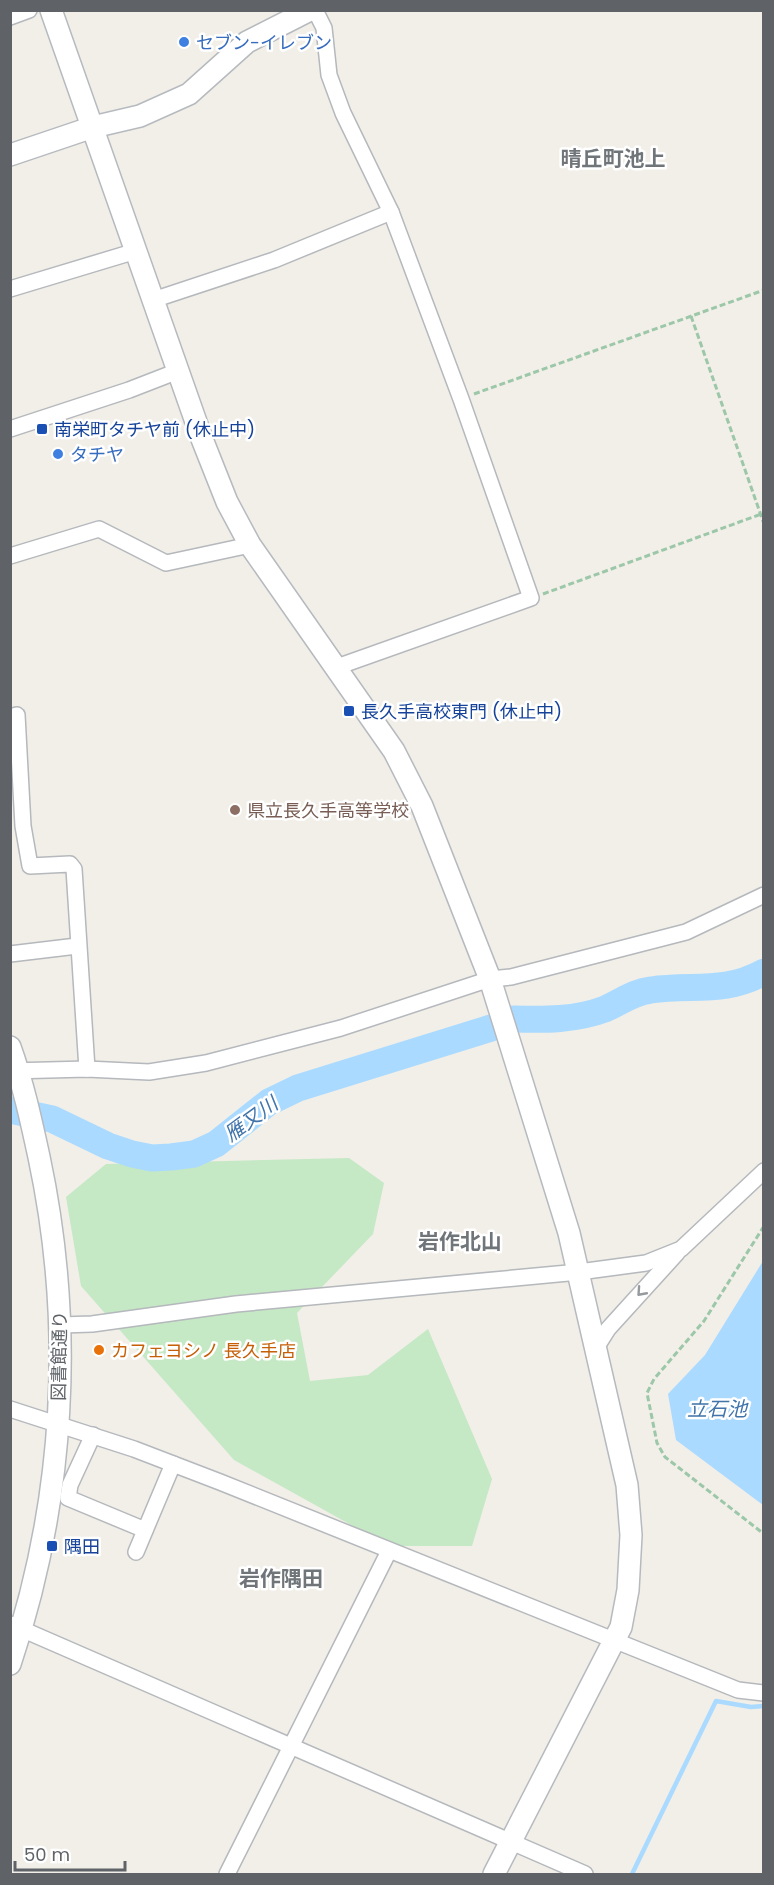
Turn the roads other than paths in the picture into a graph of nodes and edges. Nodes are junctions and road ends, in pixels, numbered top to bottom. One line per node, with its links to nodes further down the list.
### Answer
1 (29, 10): 5 (street)
2 (51, 10): 6 (street)
3 (310, 10): 6 (street)
4 (315, 10): 8 (street)
5 (10, 17)
6 (93, 127): 7 (street); 9 (street)
7 (10, 155)
8 (391, 213): 11 (street); 16 (street)
9 (136, 251): 10 (street); 11 (street)
10 (10, 289)
11 (153, 300): 12 (street)
12 (178, 370): 13 (street); 14 (street)
13 (10, 429)
14 (250, 545): 15 (street); 16 (street)
15 (11, 553)
16 (334, 668): 21 (street)
17 (10, 717): 19 (street)
18 (764, 895): 21 (street)
19 (78, 946): 20 (street); 23 (street)
20 (10, 954)
21 (490, 979): 23 (street); 27 (street)
22 (10, 1047): 24 (street, 図書館通り)
23 (87, 1069): 24 (street)
24 (15, 1071): 28 (street, 図書館通り)
25 (764, 1171): 26 (street)
26 (681, 1249): 27 (street); 29 (street, one-way to 29)
27 (579, 1272): 28 (street); 29 (street)
28 (61, 1324): 31 (street, 図書館通り)
29 (596, 1348): 38 (street)
30 (10, 1409): 31 (street)
31 (58, 1424): 32 (street); 37 (street, 図書館通り)
32 (93, 1435): 33 (street); 34 (street)
33 (173, 1464): 34 (street); 35 (street)
34 (145, 1530): 36 (street)
35 (389, 1551): 38 (street); 41 (street)
36 (136, 1552)
37 (16, 1626): 39 (street, 図書館通り); 41 (street)
38 (614, 1640): 40 (street); 42 (street)
39 (10, 1664)
40 (764, 1693)
41 (292, 1748): 42 (street); 43 (street)
42 (511, 1843): 44 (street); 45 (street)
43 (227, 1875)
44 (494, 1875)
45 (585, 1875)

